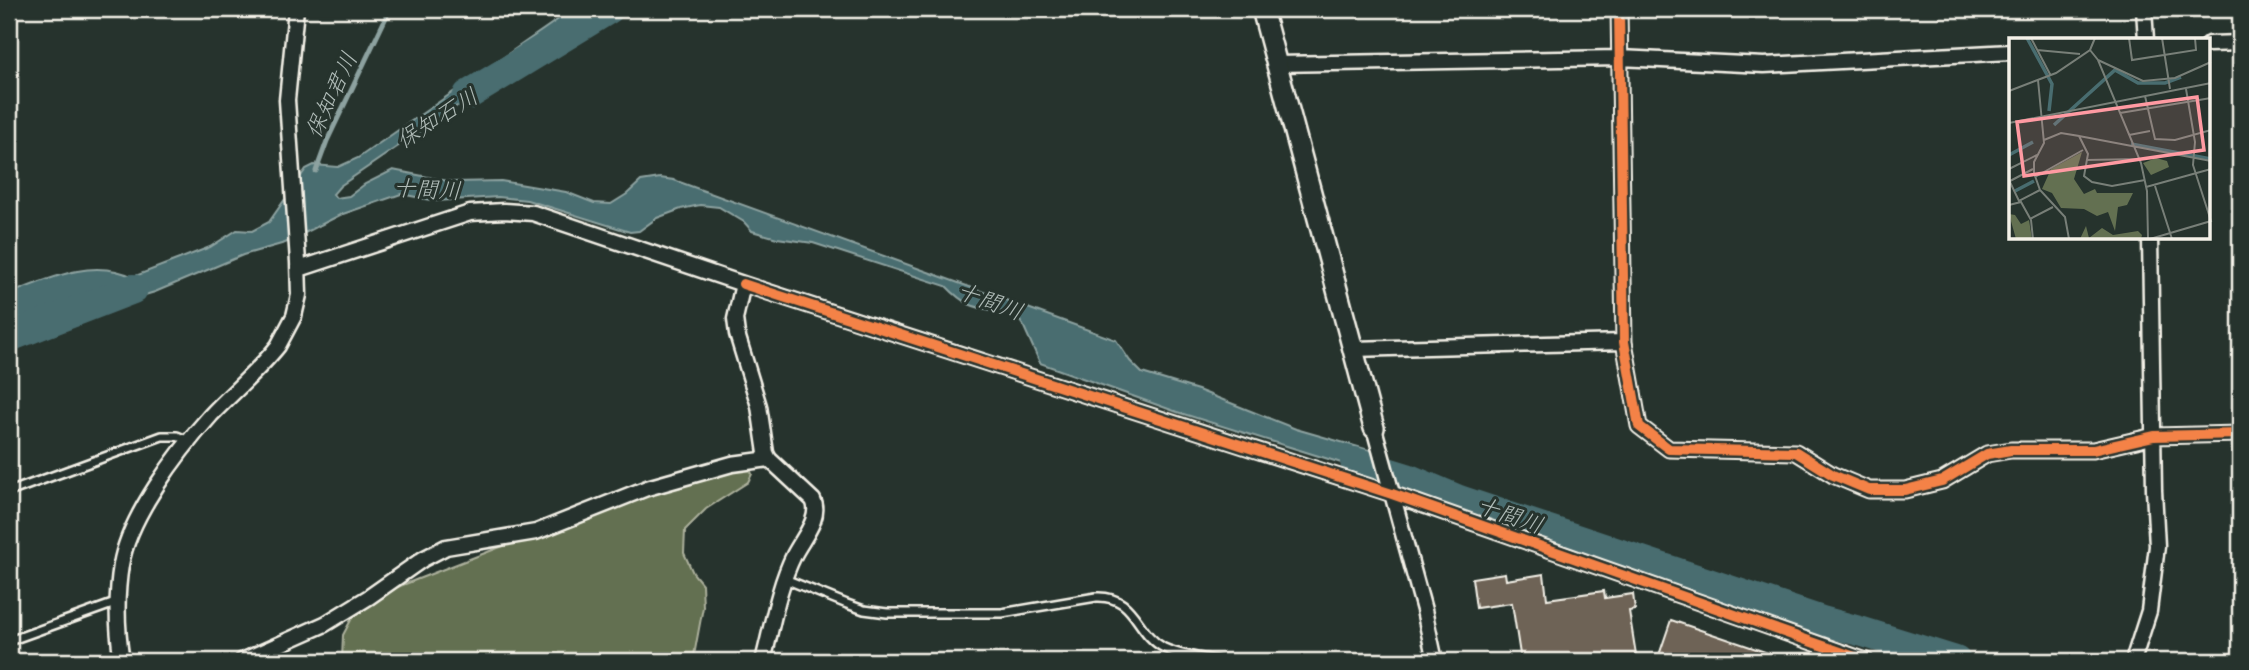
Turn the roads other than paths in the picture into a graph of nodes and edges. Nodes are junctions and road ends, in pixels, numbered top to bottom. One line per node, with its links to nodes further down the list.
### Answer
1 (296, 9): 12 (street)
2 (1262, 9): 10 (street)
3 (1619, 9): 9 (street)
4 (2144, 9): 5 (street)
5 (2146, 38)
6 (2240, 43): 7 (street)
7 (2210, 44)
8 (2009, 52): 9 (street)
9 (1620, 58): 10 (street); 14 (street)
10 (1276, 64): 15 (street)
11 (2150, 240): 18 (street)
12 (299, 265): 13 (street); 19 (street)
13 (743, 284): 20 (street); 21 (street)
14 (1623, 342): 15 (street); 18 (street)
15 (1352, 349): 16 (street)
16 (1374, 428): 21 (street)
17 (2240, 434): 18 (street)
18 (2154, 436): 32 (street)
19 (189, 441): 22 (lane); 24 (street)
20 (769, 459): 23 (street); 27 (street)
21 (1390, 490): 30 (street); 31 (street)
22 (9, 492)
23 (785, 579): 28 (street); 29 (lane)
24 (118, 601): 25 (lane); 26 (street)
25 (9, 641)
26 (122, 661)
27 (242, 661)
28 (763, 661)
29 (1223, 661)
30 (1435, 661)
31 (1866, 661)
32 (2133, 661)

